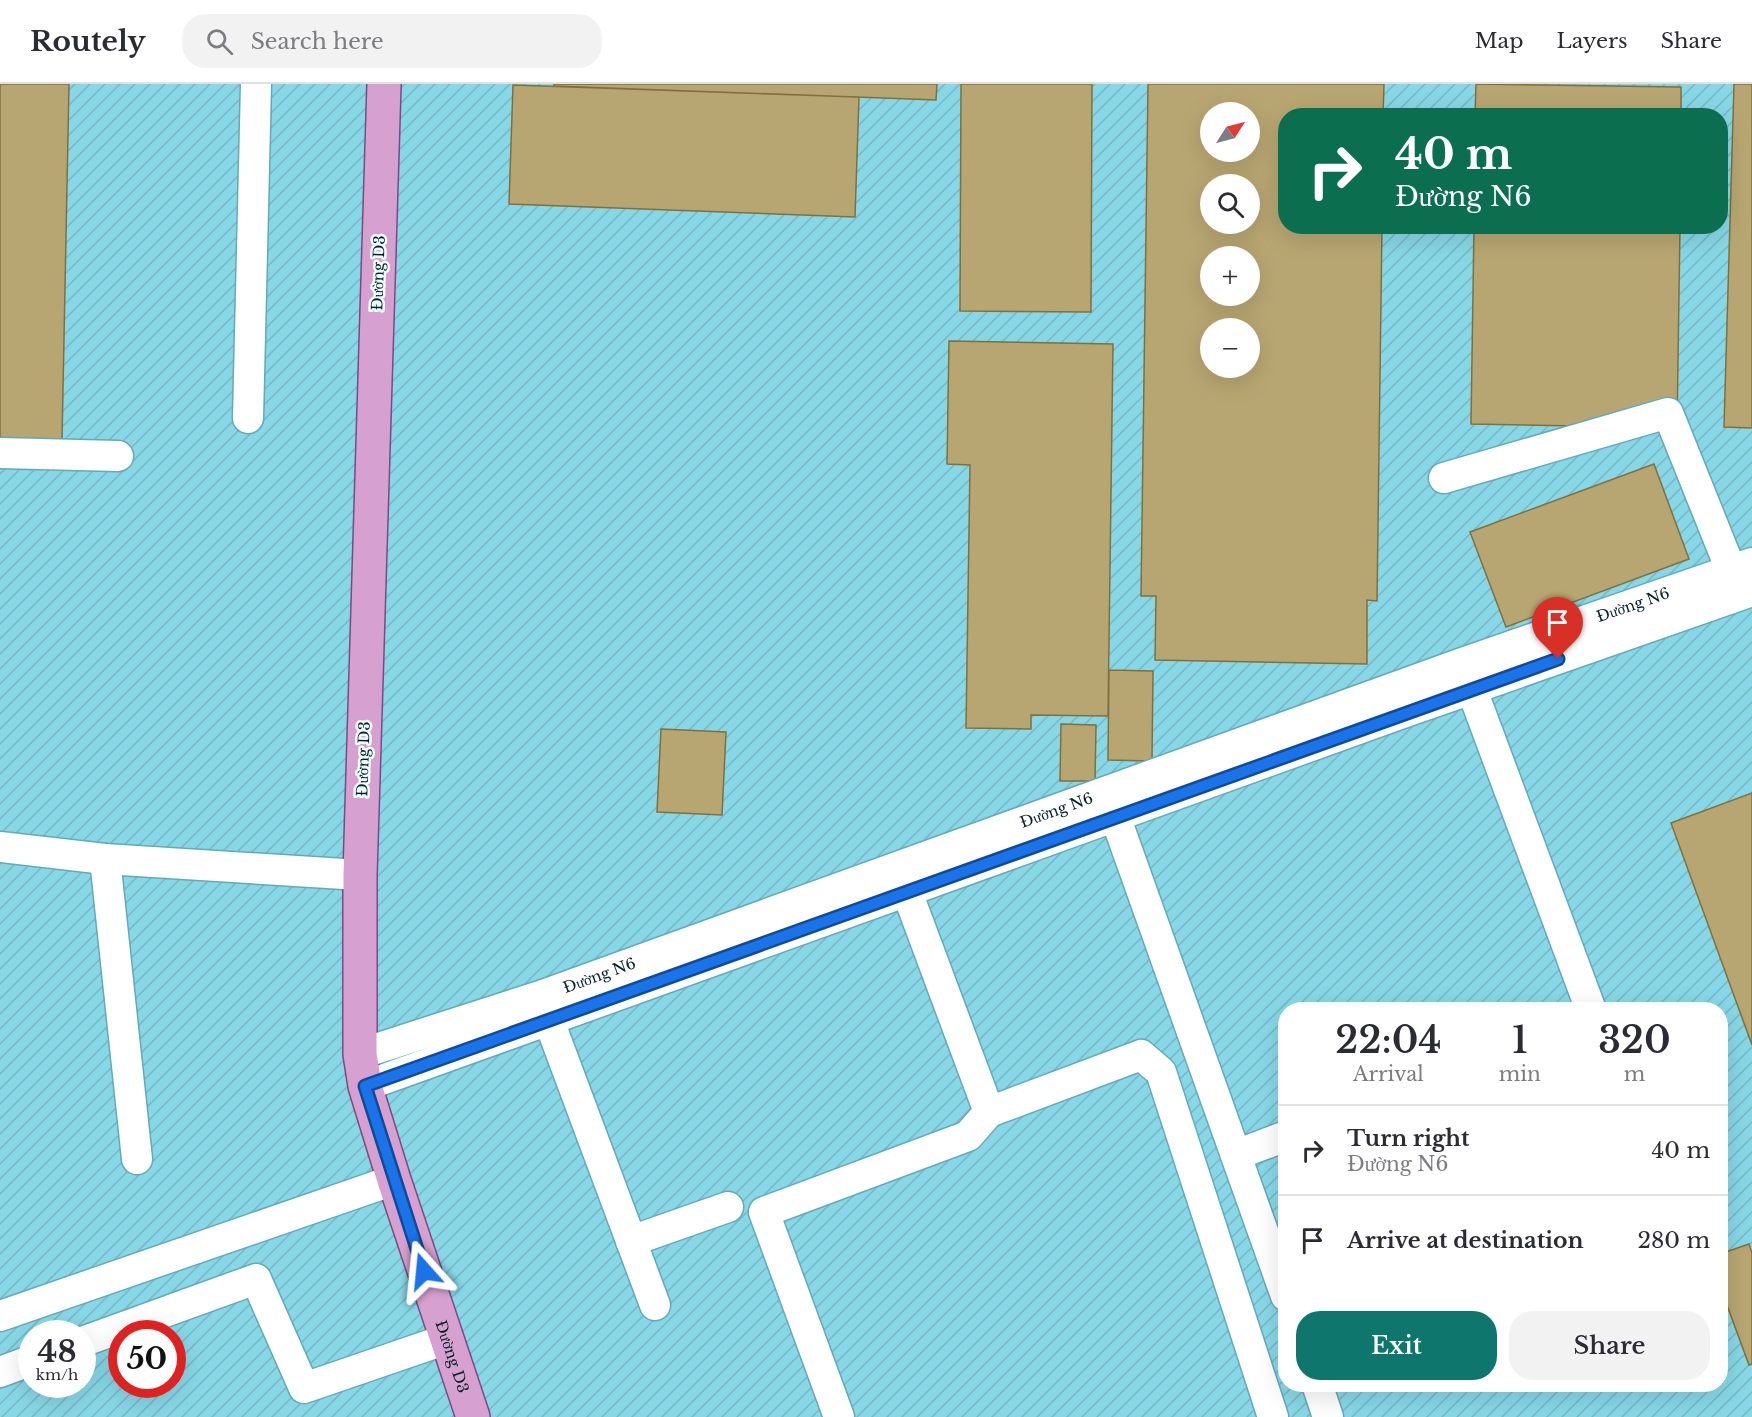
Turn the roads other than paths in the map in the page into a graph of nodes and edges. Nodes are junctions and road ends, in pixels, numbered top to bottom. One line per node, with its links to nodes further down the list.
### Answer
1 (256, 84): 3 (street)
2 (384, 84): 13 (main road, Đường D3)
3 (248, 418)
4 (0, 453): 5 (street)
5 (118, 456)
6 (1444, 478): 7 (street)
7 (1742, 567): 9 (street, Đường N6)
8 (1752, 591): 9 (street, Đường N6)
9 (1467, 676): 10 (street, Đường N6); 14 (street, Đường N6); 15 (street)
10 (1115, 816): 14 (street, Đường N6); 21 (street)
11 (0, 847): 12 (street)
12 (105, 859): 13 (street); 22 (street)
13 (360, 874): 17 (main road, Đường D3)
14 (902, 879): 16 (street, Đường N6); 19 (street)
15 (1588, 1002)
16 (544, 1009): 17 (street, Đường N6); 18 (street, Đường N6); 25 (street)
17 (360, 1054): 18 (main road, Đường D3)
18 (365, 1086): 23 (main road, Đường D3)
19 (989, 1112): 35 (street); 36 (street)
20 (1278, 1139): 21 (street)
21 (1236, 1155): 26 (street)
22 (137, 1159)
23 (394, 1180): 28 (street); 30 (main road, Đường D3)
24 (728, 1207): 25 (street)
25 (631, 1241): 27 (street)
26 (1278, 1273)
27 (655, 1305)
28 (0, 1316)
29 (96, 1337): 30 (street)
30 (447, 1339): 34 (main road, Đường D3)
31 (18, 1365): 32 (street)
32 (0, 1372)
33 (1320, 1392): 37 (street)
34 (473, 1417)
35 (839, 1417)
36 (1273, 1417)
37 (1328, 1417)

